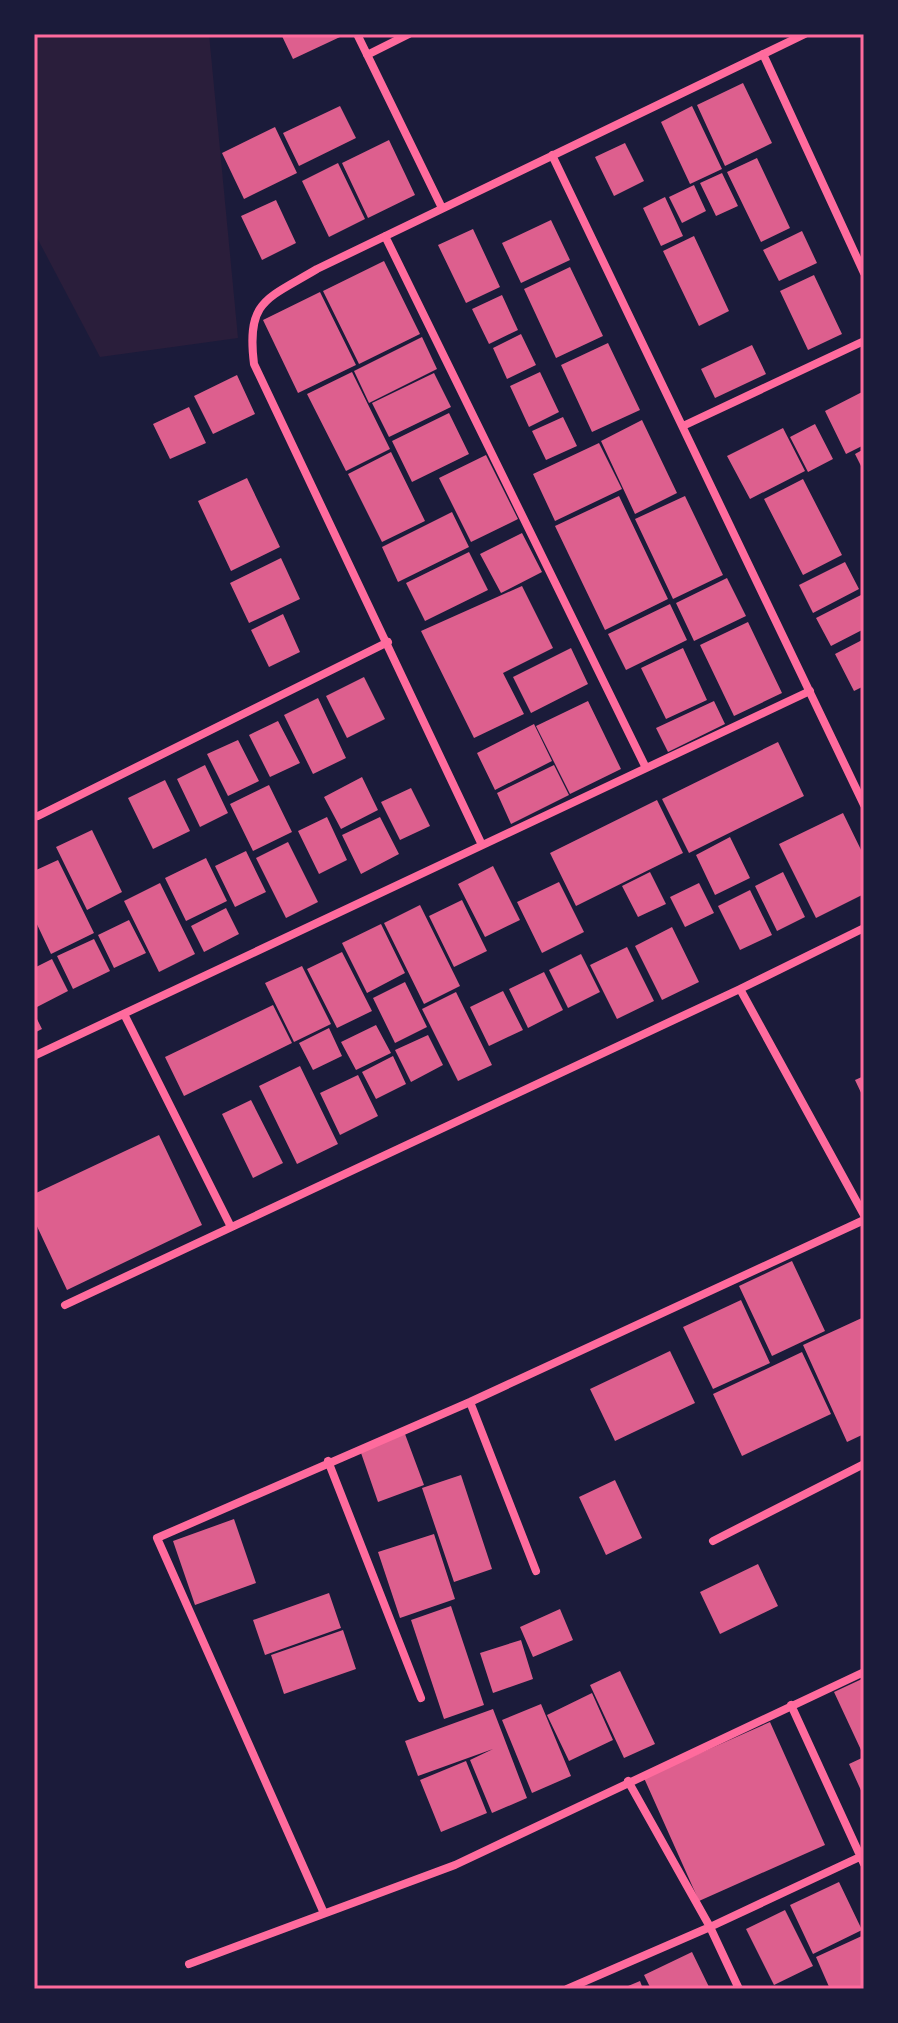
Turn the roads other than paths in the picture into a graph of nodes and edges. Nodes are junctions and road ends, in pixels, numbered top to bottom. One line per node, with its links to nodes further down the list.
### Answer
1 (357, 34): 5 (street)
2 (409, 34): 5 (street)
3 (805, 34): 4 (street)
4 (763, 54): 6 (street); 9 (street)
5 (367, 55): 7 (street)
6 (552, 155): 7 (street); 11 (street)
7 (442, 208): 8 (street)
8 (385, 236): 12 (street); 14 (street)
9 (864, 273)
10 (864, 341): 11 (street)
11 (683, 426): 13 (street)
12 (388, 642): 16 (street); 17 (street)
13 (810, 691): 14 (street); 15 (street)
14 (646, 768): 17 (street)
15 (864, 805)
16 (38, 816)
17 (482, 845): 20 (street)
18 (864, 928): 19 (street)
19 (740, 989): 22 (street); 23 (street)
20 (124, 1014): 21 (street); 23 (street)
21 (34, 1056)
22 (864, 1217): 25 (street)
23 (230, 1225): 24 (street)
24 (65, 1305)
25 (470, 1402): 26 (street); 29 (street)
26 (328, 1461): 31 (street); 35 (street)
27 (864, 1464): 28 (street)
28 (713, 1541)
29 (536, 1571)
30 (864, 1672): 32 (street)
31 (421, 1698)
32 (791, 1705): 33 (street); 34 (street)
33 (628, 1781): 35 (street); 36 (street)
34 (863, 1859): 36 (street)
35 (323, 1911): 37 (street)
36 (710, 1927): 38 (street); 39 (street)
37 (189, 1964)
38 (567, 1989)
39 (739, 1989)

